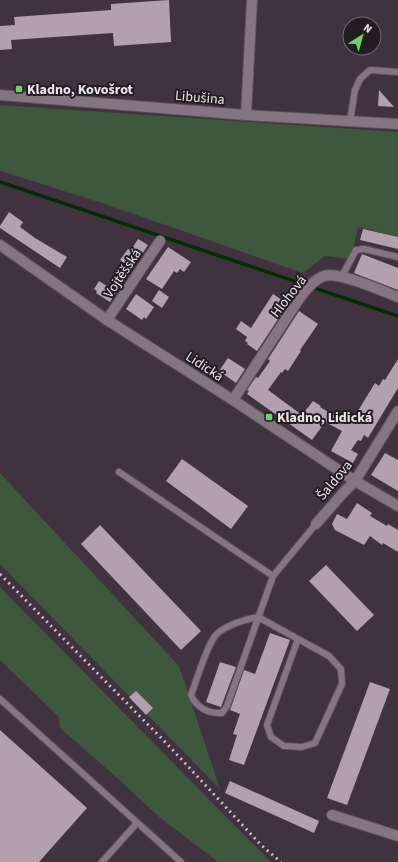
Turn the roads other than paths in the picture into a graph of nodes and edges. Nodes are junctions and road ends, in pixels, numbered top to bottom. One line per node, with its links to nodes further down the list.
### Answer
1 (252, 0): 4 (street)
2 (398, 72): 5 (lane)
3 (0, 95): 4 (street, Libušina)
4 (246, 115): 5 (street, Libušina)
5 (350, 121): 6 (street, Libušina)
6 (398, 124)
7 (160, 241): 12 (street, Vojtěšská)
8 (0, 245): 12 (street, Lidická)
9 (398, 257): 10 (lane)
10 (342, 276): 11 (street, Hlohová); 13 (street, Hlohová)
11 (398, 297)
12 (107, 320): 13 (street, Lidická)
13 (233, 400): 16 (street, Lidická)
14 (398, 412): 16 (street, Šaldova)
15 (119, 472): 19 (lane)
16 (355, 481): 17 (street, Lidická); 18 (street, Šaldova)
17 (398, 506)
18 (316, 524): 19 (lane)
19 (273, 576): 20 (lane)
20 (258, 617): 20 (lane); 21 (lane)
21 (298, 639): 21 (lane)
22 (0, 699): 24 (lane)
23 (332, 815): 25 (street)
24 (137, 823): 26 (lane); 27 (lane)
25 (398, 836)
26 (102, 862)
27 (181, 862)

